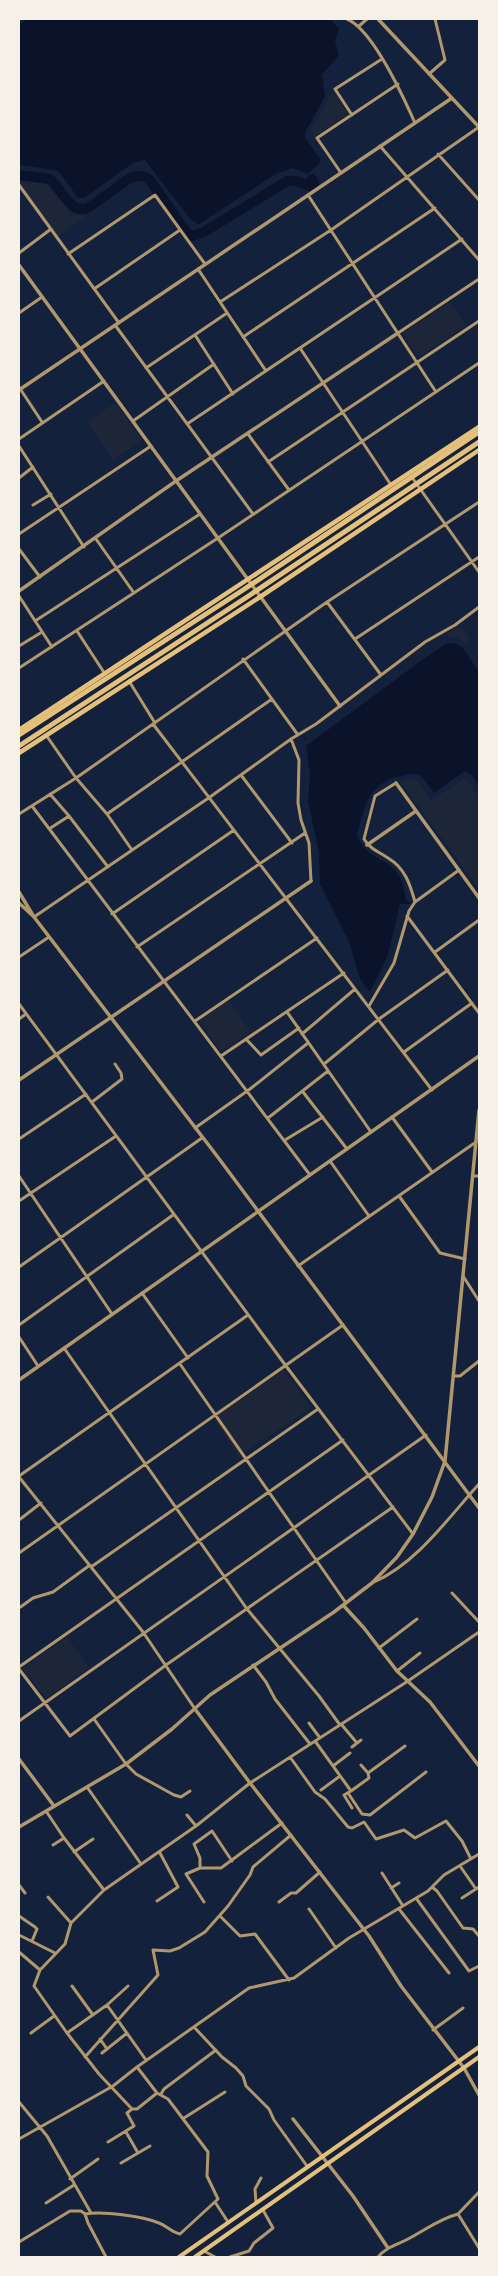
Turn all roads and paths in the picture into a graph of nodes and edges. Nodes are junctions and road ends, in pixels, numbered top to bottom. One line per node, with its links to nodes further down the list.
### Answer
1 (347, 19): 5 (street)
2 (367, 19): 5 (street)
3 (378, 19): 7 (street)
4 (435, 19): 7 (street)
5 (360, 26): 6 (street)
6 (382, 58): 8 (street); 10 (street)
7 (429, 74): 9 (street)
8 (398, 84): 10 (street); 11 (street)
9 (452, 98): 11 (street); 12 (street)
10 (352, 115): 15 (street)
11 (415, 122): 13 (street)
12 (479, 127): 14 (street)
13 (380, 146): 15 (street); 16 (street)
14 (438, 154): 16 (street); 19 (street)
15 (341, 173): 18 (street)
16 (407, 177): 20 (street); 23 (street)
17 (19, 185): 21 (street)
18 (308, 195): 23 (street); 28 (street)
19 (479, 200)
20 (435, 208): 24 (street); 29 (street)
21 (50, 229): 25 (street); 26 (street)
22 (180, 230): 26 (street); 28 (street); 33 (street)
23 (331, 230): 29 (street); 36 (street)
24 (462, 239): 27 (street); 35 (street)
25 (19, 253)
26 (68, 254): 33 (street)
27 (479, 260)
28 (205, 264): 31 (street)
29 (354, 264): 35 (street); 43 (street)
30 (19, 265): 34 (street)
31 (198, 270): 36 (street); 40 (street)
32 (479, 279): 41 (street)
33 (94, 289): 40 (street)
34 (42, 297): 37 (street); 45 (street)
35 (376, 298): 41 (street); 44 (street)
36 (220, 302): 38 (street)
37 (19, 313)
38 (227, 313): 42 (street); 43 (street)
39 (479, 321): 46 (street)
40 (117, 324): 45 (street); 49 (street)
41 (398, 333): 46 (street); 52 (street)
42 (195, 335): 48 (street); 49 (street)
43 (243, 337): 50 (street)
44 (300, 348): 50 (street); 52 (street)
45 (80, 349): 51 (street); 53 (street)
46 (417, 363): 54 (street); 57 (street)
47 (479, 363): 54 (street)
48 (214, 364): 55 (street); 56 (street)
49 (146, 368): 56 (street)
50 (266, 371): 55 (street)
51 (104, 381): 58 (street); 59 (street)
52 (323, 382): 57 (street); 63 (street)
53 (19, 389): 59 (street)
54 (436, 392): 65 (street)
55 (233, 394): 60 (street)
56 (168, 397): 58 (street); 60 (street)
57 (342, 413): 65 (street); 71 (street)
58 (133, 421): 68 (street)
59 (42, 422): 64 (street)
60 (188, 424): 70 (street)
61 (479, 427): 73 (highway)
62 (479, 432): 119 (highway)
63 (248, 434): 70 (street); 71 (street)
64 (19, 439)
65 (361, 442): 76 (street); 77 (street)
66 (479, 442): 123 (highway)
67 (19, 446): 72 (street)
68 (151, 446): 75 (street); 82 (street)
69 (479, 450): 78 (highway)
70 (212, 457): 75 (street); 84 (street)
71 (268, 462): 77 (street)
72 (33, 467): 74 (street); 79 (street)
73 (410, 474): 76 (highway); 78 (street)
74 (19, 478)
75 (176, 481): 83 (street); 88 (street)
76 (391, 486): 96 (highway)
77 (289, 490): 84 (street)
78 (420, 490): 85 (street); 100 (highway)
79 (51, 494): 81 (street); 82 (street)
80 (479, 502): 85 (street)
81 (34, 506)
82 (59, 507): 86 (street); 89 (street)
83 (200, 514): 87 (street); 93 (street)
84 (253, 514): 87 (street)
85 (445, 525): 92 (street); 101 (street)
86 (19, 534)
87 (218, 538): 96 (street); 98 (street)
88 (96, 539): 89 (street); 93 (street)
89 (84, 547): 95 (street)
90 (19, 548): 95 (street)
91 (479, 557): 92 (street)
92 (472, 562): 94 (street); 107 (street)
93 (117, 569): 98 (street); 103 (street)
94 (479, 572)
95 (40, 577): 97 (street)
96 (248, 580): 100 (street); 112 (highway)
97 (19, 591)
98 (134, 593): 105 (street)
99 (19, 596): 103 (street)
100 (260, 596): 104 (street); 114 (highway)
101 (327, 602): 104 (street); 107 (street)
102 (479, 607): 113 (street)
103 (35, 621): 106 (street)
104 (285, 630): 110 (street); 116 (street)
105 (77, 631): 109 (street); 112 (street)
106 (42, 632): 108 (street); 109 (street)
107 (355, 639): 113 (street)
108 (19, 646)
109 (52, 647): 111 (street)
110 (243, 659): 115 (street); 117 (street)
111 (19, 668)
112 (105, 674): 118 (highway)
113 (381, 675): 116 (street)
114 (128, 681): 117 (street); 120 (highway)
115 (272, 699): 121 (street); 125 (street)
116 (340, 706): 121 (street)
117 (154, 723): 125 (street); 127 (street)
118 (19, 730)
119 (19, 735)
120 (46, 735): 124 (highway); 127 (street)
121 (298, 735): 122 (street)
122 (291, 739): 126 (street); 138 (street)
123 (19, 746)
124 (19, 753)
125 (183, 762): 130 (street); 134 (street)
126 (241, 775): 130 (street); 139 (street)
127 (76, 778): 129 (street); 134 (street)
128 (396, 783): 132 (street); 140 (street)
129 (50, 794): 131 (street); 135 (street)
130 (210, 797): 137 (street); 141 (street)
131 (32, 806): 133 (street); 136 (street)
132 (416, 812): 140 (street); 144 (street)
133 (19, 814)
134 (108, 814): 141 (street)
135 (69, 816): 136 (street); 143 (street)
136 (49, 829): 145 (street)
137 (234, 830): 142 (street); 152 (street)
138 (305, 833): 139 (street); 146 (street)
139 (292, 842): 142 (street)
140 (367, 845): 150 (street)
141 (132, 850): 143 (street)
142 (260, 864): 148 (street); 158 (street)
143 (108, 867): 145 (street)
144 (459, 870): 149 (street); 150 (street)
145 (87, 881): 152 (street); 154 (street)
146 (311, 881): 148 (street)
147 (19, 892): 154 (street)
148 (287, 898): 157 (street); 163 (street)
149 (479, 898)
150 (415, 902): 153 (street)
151 (19, 903): 154 (street)
152 (112, 914): 158 (street)
153 (408, 916): 159 (street); 167 (street)
154 (34, 917): 156 (street)
155 (479, 920): 159 (street)
156 (49, 937): 160 (street); 171 (street)
157 (317, 938): 162 (street); 174 (street)
158 (137, 947): 163 (street)
159 (435, 952): 161 (street)
160 (19, 957)
161 (448, 970): 166 (street); 173 (street)
162 (344, 974): 164 (street); 168 (street)
163 (164, 982): 171 (street); 174 (street)
164 (355, 989): 167 (street); 176 (street)
165 (19, 1004): 170 (street)
166 (472, 1004): 169 (street); 179 (street)
167 (369, 1006): 173 (street)
168 (287, 1012): 175 (street); 177 (street)
169 (479, 1013)
170 (26, 1014): 172 (street); 180 (street)
171 (110, 1018): 180 (street); 196 (street)
172 (19, 1019)
173 (379, 1019): 179 (street); 184 (street)
174 (195, 1021): 181 (street)
175 (298, 1028): 176 (street); 177 (street)
176 (302, 1034): 178 (street)
177 (246, 1039): 181 (street)
178 (308, 1043): 184 (street); 187 (street)
179 (404, 1052): 188 (street)
180 (57, 1054): 186 (street); 190 (street)
181 (222, 1056): 187 (street)
182 (479, 1056): 188 (street)
183 (115, 1064): 191 (street)
184 (324, 1064): 185 (street)
185 (328, 1071): 189 (street); 197 (street)
186 (19, 1080)
187 (247, 1090): 195 (street); 196 (street)
188 (432, 1090): 194 (street)
189 (303, 1092): 193 (street); 195 (street)
190 (86, 1094): 191 (street); 200 (street)
191 (92, 1102): 198 (street)
192 (479, 1110): 202 (street)
193 (323, 1117): 201 (street); 203 (street)
194 (392, 1117): 197 (street); 205 (street)
195 (268, 1118): 201 (street)
196 (195, 1128): 199 (street)
197 (372, 1132): 203 (street)
198 (116, 1136): 210 (street); 211 (street)
199 (202, 1138): 210 (street); 214 (street)
200 (19, 1139)
201 (285, 1140): 206 (street)
202 (476, 1142): 205 (street); 208 (street)
203 (347, 1149): 204 (street)
204 (330, 1161): 206 (street); 216 (street)
205 (432, 1172): 212 (street)
206 (310, 1175): 214 (street)
207 (19, 1176): 211 (street)
208 (473, 1176): 209 (street); 219 (street)
209 (479, 1176)
210 (146, 1178): 215 (street); 217 (street)
211 (30, 1193): 213 (street); 217 (street)
212 (399, 1196): 216 (street); 219 (street)
213 (19, 1201)
214 (258, 1211): 218 (street); 220 (street)
215 (174, 1215): 218 (street); 222 (street)
216 (369, 1216): 220 (street)
217 (61, 1238): 221 (street); 222 (street)
218 (201, 1252): 224 (street); 227 (street)
219 (465, 1259): 223 (street)
220 (298, 1266): 229 (street)
221 (19, 1267)
222 (87, 1276): 226 (street); 228 (street)
223 (463, 1276): 225 (street); 237 (street)
224 (142, 1293): 226 (street); 232 (street)
225 (479, 1301)
226 (112, 1314): 231 (street)
227 (248, 1315): 232 (street); 236 (street)
228 (19, 1325)
229 (343, 1325): 236 (street); 242 (street)
230 (19, 1337): 235 (street)
231 (64, 1348): 235 (street); 240 (street)
232 (188, 1358): 234 (street)
233 (479, 1361): 237 (street)
234 (180, 1364): 240 (street); 241 (street)
235 (38, 1366): 238 (street)
236 (286, 1366): 239 (street); 241 (street)
237 (454, 1376): 245 (street)
238 (19, 1380)
239 (318, 1409): 243 (street); 244 (street)
240 (110, 1413): 246 (street); 248 (street)
241 (214, 1416): 244 (street); 246 (street)
242 (426, 1435): 245 (street); 247 (street)
243 (343, 1440): 247 (street); 250 (street)
244 (245, 1459): 250 (street); 254 (street)
245 (445, 1461): 251 (street); 259 (street)
246 (145, 1464): 254 (street); 257 (street)
247 (370, 1475): 253 (street); 258 (street)
248 (19, 1477): 252 (street)
249 (479, 1484): 251 (street)
250 (268, 1492): 258 (street); 260 (street)
251 (469, 1495): 255 (street); 265 (street)
252 (41, 1504): 256 (street); 257 (street)
253 (393, 1507): 259 (street); 262 (street)
254 (176, 1508): 260 (street); 263 (street)
255 (479, 1508)
256 (19, 1520)
257 (58, 1525): 261 (street); 263 (street)
258 (293, 1528): 262 (street); 264 (street)
259 (413, 1534): 265 (street)
260 (199, 1541): 264 (street); 267 (street)
261 (19, 1553)
262 (317, 1561): 268 (street); 270 (street)
263 (91, 1566): 267 (street); 269 (street)
264 (224, 1577): 270 (street); 273 (street)
265 (372, 1583): 268 (street)
266 (452, 1593): 272 (street)
267 (116, 1598): 273 (street); 280 (street)
268 (345, 1604): 275 (street); 276 (street)
269 (19, 1608)
270 (247, 1609): 275 (street); 278 (street)
271 (417, 1620): 276 (street)
272 (479, 1622)
273 (143, 1632): 278 (street); 283 (street)
274 (479, 1632): 282 (street)
275 (280, 1647): 279 (street); 288 (street)
276 (379, 1648): 281 (street)
277 (420, 1653): 281 (street)
278 (166, 1665): 284 (street); 285 (street)
279 (253, 1665): 284 (street); 293 (street)
280 (19, 1668): 283 (street)
281 (397, 1671): 282 (street)
282 (408, 1681): 288 (street); 302 (street)
283 (45, 1702): 285 (street); 286 (street)
284 (196, 1709): 299 (street); 306 (street)
285 (94, 1719): 299 (street)
286 (19, 1721)
287 (309, 1723): 289 (street)
288 (341, 1724): 289 (street); 292 (street)
289 (320, 1738): 291 (street)
290 (361, 1740): 292 (street)
291 (315, 1741): 293 (street); 301 (street)
292 (357, 1743): 295 (street)
293 (310, 1744): 297 (street)
294 (405, 1746): 304 (street)
295 (352, 1747)
296 (350, 1753): 301 (street)
297 (290, 1757): 306 (street); 325 (street)
298 (19, 1759): 311 (street)
299 (126, 1764): 307 (street); 309 (street)
300 (361, 1765): 304 (street)
301 (333, 1766): 305 (street)
302 (479, 1766)
303 (426, 1772): 310 (street)
304 (368, 1773): 310 (street)
305 (340, 1776): 308 (street); 310 (street)
306 (250, 1783): 315 (street); 316 (street)
307 (88, 1787): 311 (street); 327 (street)
308 (321, 1790)
309 (190, 1791)
310 (349, 1792): 312 (street)
311 (54, 1806): 313 (street)
312 (352, 1808)
313 (46, 1811): 317 (street); 319 (street)
314 (187, 1815): 316 (street)
315 (282, 1823): 318 (street); 326 (street)
316 (196, 1826): 323 (street)
317 (19, 1827)
318 (291, 1835): 330 (street); 349 (street)
319 (64, 1838): 321 (street); 322 (street)
320 (93, 1839): 322 (street)
321 (53, 1845)
322 (74, 1852): 337 (street)
323 (160, 1853): 327 (street); 342 (street)
324 (479, 1854): 325 (street)
325 (471, 1859): 328 (street)
326 (232, 1862): 329 (street); 329 (street)
327 (141, 1864): 337 (street)
328 (460, 1866): 334 (street); 336 (street)
329 (200, 1868): 343 (street)
330 (320, 1872): 344 (street); 351 (street)
331 (382, 1873): 335 (street)
332 (399, 1883): 335 (street)
333 (19, 1885): 338 (street)
334 (432, 1887): 340 (street); 353 (street)
335 (391, 1888): 345 (street)
336 (478, 1888): 341 (street)
337 (104, 1890): 350 (street)
338 (25, 1893)
339 (48, 1897): 350 (street)
340 (416, 1898): 345 (street); 358 (street)
341 (462, 1898)
342 (157, 1901)
343 (204, 1902)
344 (279, 1902)
345 (402, 1906): 347 (street)
346 (308, 1909): 355 (street)
347 (399, 1909): 351 (street); 360 (street)
348 (19, 1916): 354 (street)
349 (220, 1916): 361 (street); 368 (street)
350 (71, 1923): 357 (street)
351 (364, 1930): 355 (street); 370 (street)
352 (19, 1935): 354 (street)
353 (479, 1936)
354 (32, 1942): 357 (street)
355 (336, 1948): 361 (street)
356 (19, 1952): 359 (street)
357 (55, 1953): 359 (street)
358 (479, 1966)
359 (40, 1970): 367 (street)
360 (449, 1973)
361 (289, 1980): 369 (street)
362 (72, 1986): 366 (street)
363 (128, 1986): 364 (street)
364 (107, 2005): 366 (street); 368 (street)
365 (463, 2008): 370 (street)
366 (93, 2015): 372 (street)
367 (54, 2016): 371 (street); 372 (street)
368 (118, 2020): 373 (street); 374 (street)
369 (194, 2027): 377 (street); 381 (street)
370 (433, 2030): 382 (street)
371 (31, 2033)
372 (67, 2033): 379 (street)
373 (127, 2033): 376 (street); 381 (street)
374 (100, 2039): 376 (street); 379 (street)
375 (479, 2047): 382 (main road)
376 (107, 2049): 378 (street)
377 (216, 2050): 388 (street); 404 (street)
378 (102, 2053)
379 (85, 2057): 385 (street)
380 (479, 2057): 384 (main road)
381 (146, 2060): 383 (street)
382 (458, 2061): 384 (street); 400 (main road)
383 (137, 2067): 385 (street); 387 (street)
384 (464, 2068): 389 (street); 403 (main road)
385 (113, 2086): 391 (street); 394 (street)
386 (225, 2092): 392 (street)
387 (156, 2093): 388 (street); 391 (street)
388 (161, 2094): 392 (street)
389 (479, 2095)
390 (19, 2102): 394 (street)
391 (132, 2109): 395 (street)
392 (184, 2118): 409 (street)
393 (293, 2119): 400 (street)
394 (40, 2127): 396 (street); 406 (street)
395 (126, 2132): 397 (street); 399 (street)
396 (19, 2139)
397 (108, 2142)
398 (150, 2146): 399 (street)
399 (138, 2153): 402 (street)
400 (322, 2156): 403 (street); 404 (main road)
401 (98, 2159): 406 (street)
402 (121, 2163)
403 (329, 2164): 412 (main road); 419 (street)
404 (307, 2166): 410 (main road)
405 (261, 2178): 410 (street)
406 (70, 2179): 407 (street)
407 (74, 2185): 411 (street); 413 (street)
408 (479, 2192): 415 (street)
409 (215, 2202): 413 (street); 416 (street)
410 (256, 2202): 416 (main road)
411 (46, 2203)
412 (262, 2210): 420 (main road); 425 (street)
413 (91, 2213): 414 (street)
414 (85, 2214): 417 (street); 421 (street)
415 (458, 2214): 418 (street); 419 (street)
416 (228, 2222): 422 (main road)
417 (19, 2242)
418 (479, 2247)
419 (388, 2248): 426 (street)
420 (204, 2251): 423 (main road); 424 (street)
421 (106, 2257)
422 (179, 2257)
423 (195, 2257)
424 (215, 2257)
425 (230, 2257)
426 (378, 2257)

